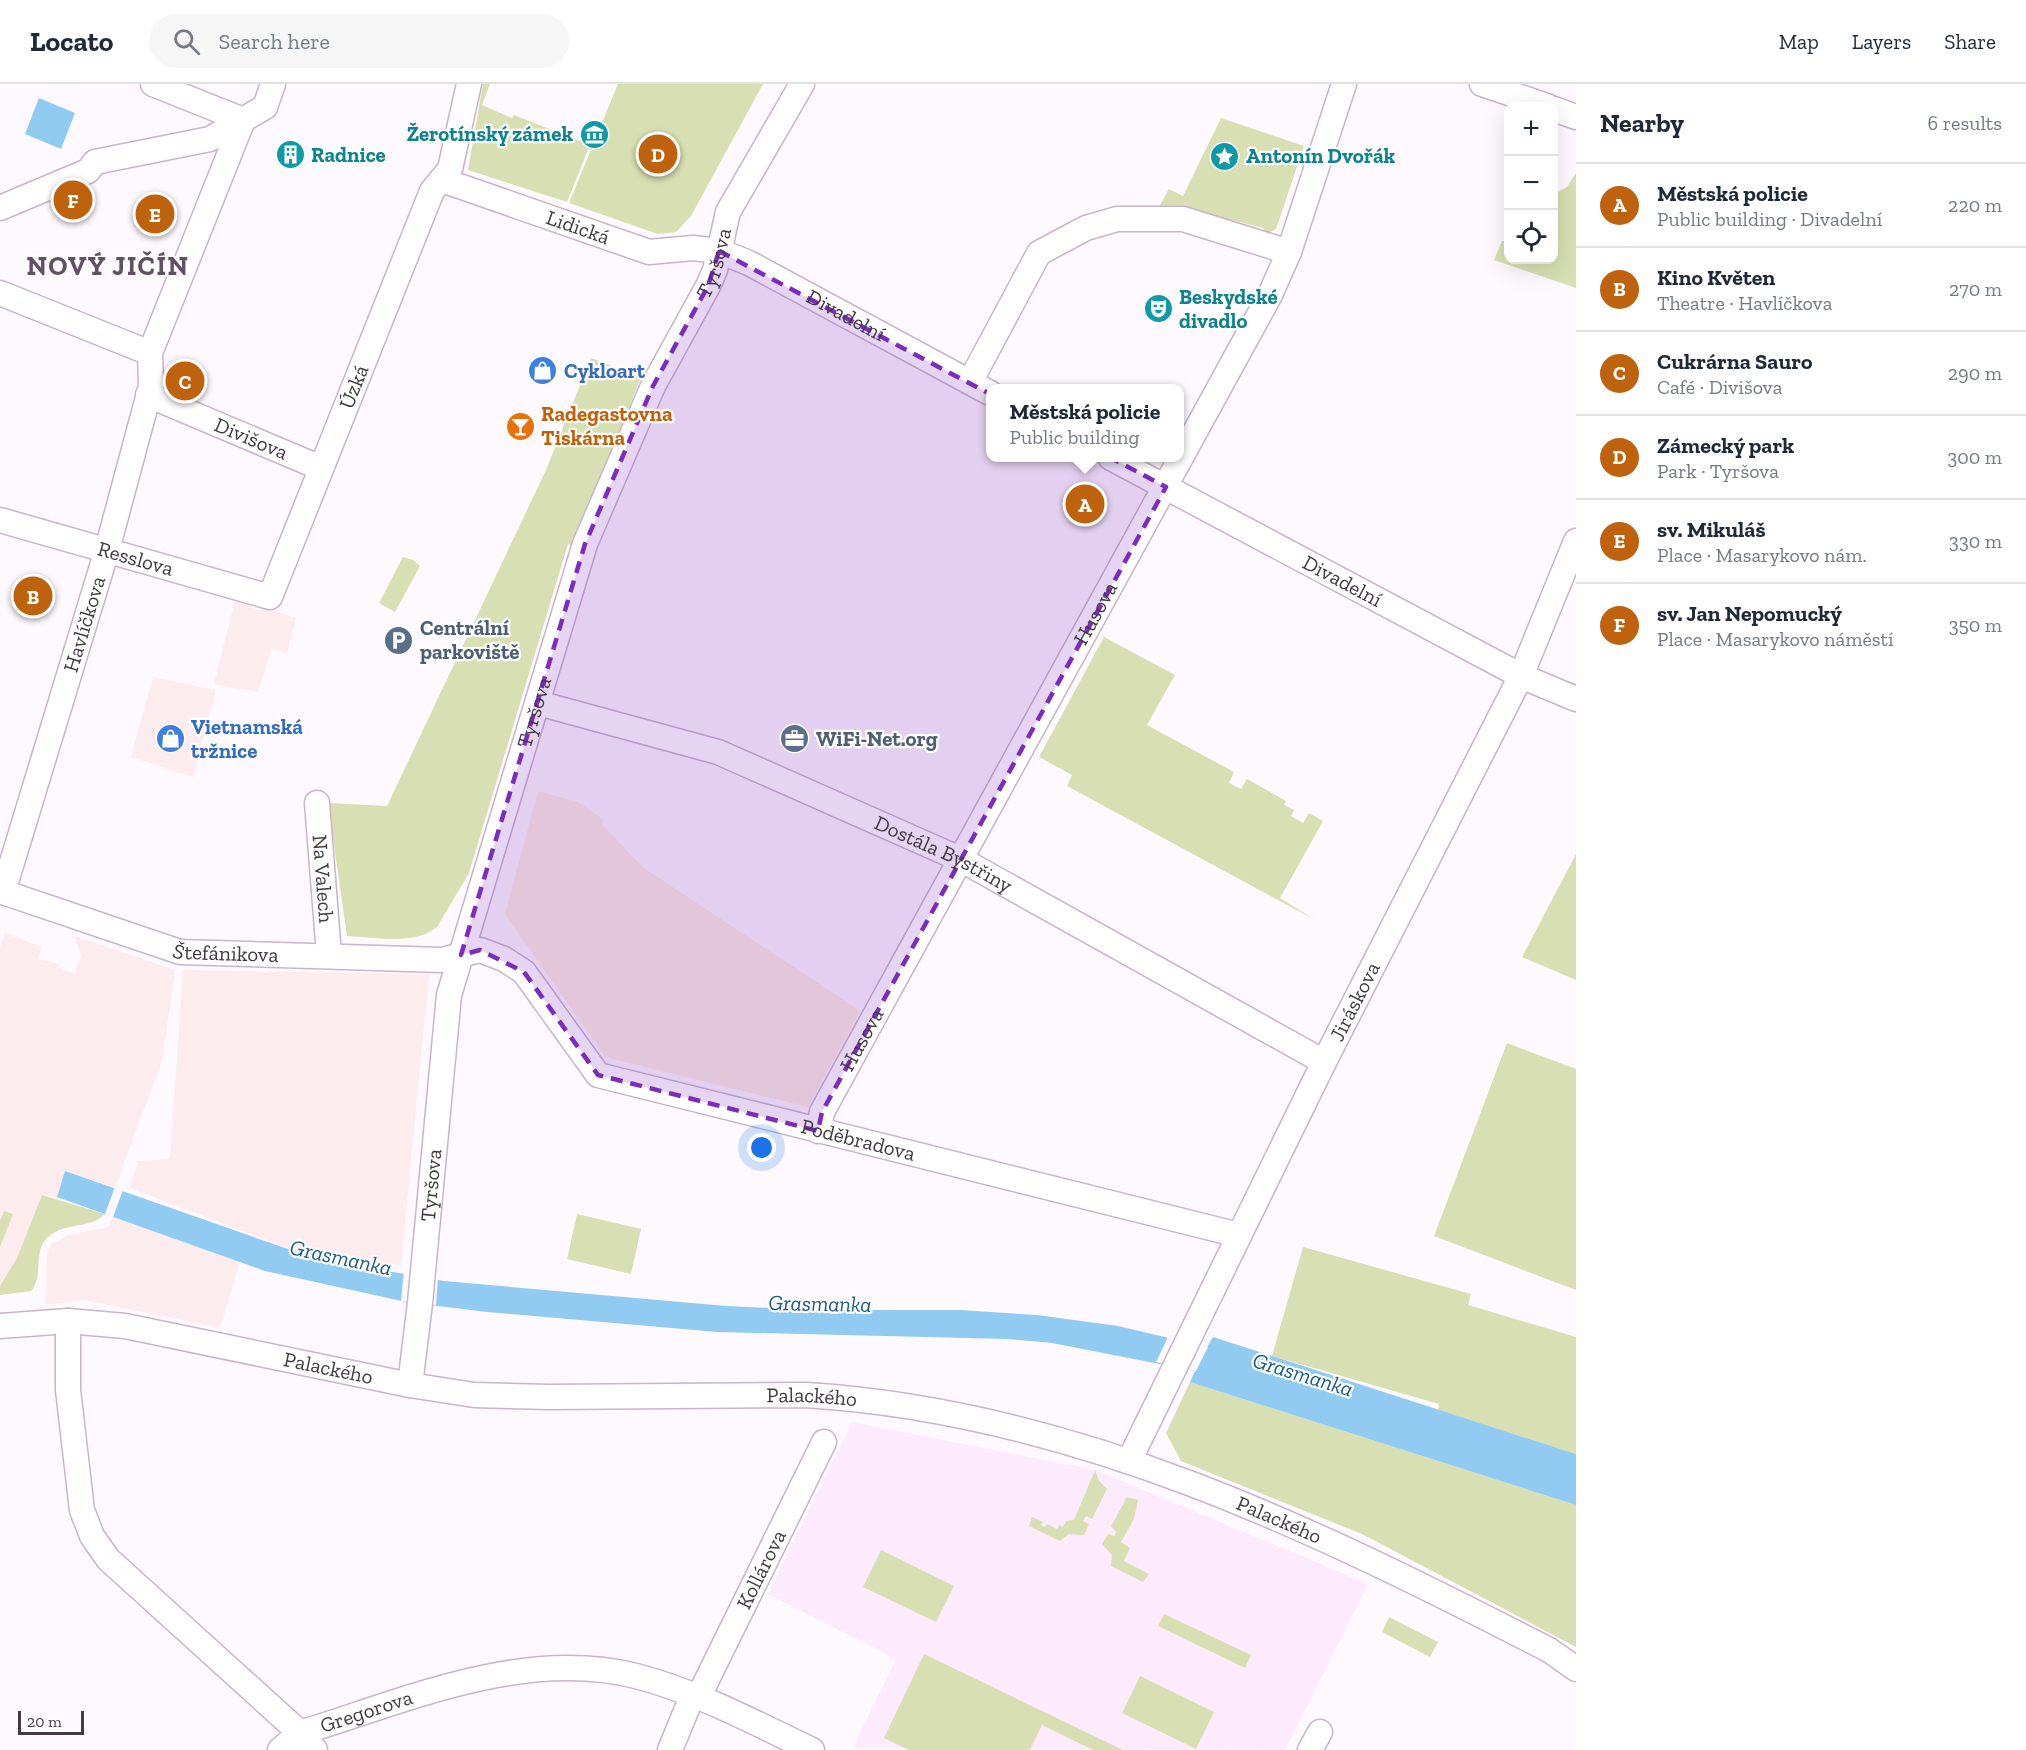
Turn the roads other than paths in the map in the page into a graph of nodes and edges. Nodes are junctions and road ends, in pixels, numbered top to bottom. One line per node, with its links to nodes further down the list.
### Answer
1 (153, 84): 10 (street)
2 (273, 84): 10 (street)
3 (469, 84): 11 (street, Úzká)
4 (802, 84): 13 (street, Tyršova)
5 (1344, 84): 14 (street, Husova)
6 (1482, 84): 7 (street)
7 (1535, 102)
8 (1558, 110): 9 (street)
9 (1576, 117)
10 (243, 120): 12 (street); 16 (street)
11 (442, 180): 13 (street, Lidická); 22 (street, Úzká)
12 (0, 208)
13 (719, 251): 17 (street, Divadelní); 30 (street, Tyršova)
14 (1289, 252): 17 (street, Divadelní); 19 (street, Husova)
15 (0, 293): 16 (street)
16 (150, 353): 18 (street, Havlíčkova)
17 (980, 387)
18 (148, 395): 22 (street, Divišova); 26 (street, Havlíčkova)
19 (1184, 454)
20 (1119, 462): 23 (street, Divadelní)
21 (1180, 462): 23 (street, Husova)
22 (321, 468): 27 (street, Úzká)
23 (1166, 487): 28 (street, Divadelní); 32 (street, Husova)
24 (0, 520): 26 (street, Resslova)
25 (1576, 541): 28 (street, Jiráskova)
26 (107, 550): 27 (street, Resslova); 33 (street, Havlíčkova)
27 (270, 597)
28 (1521, 676): 29 (street, Divadelní); 36 (street, Jiráskova)
29 (1576, 699)
30 (538, 703): 32 (street, Dostála Bystřiny); 35 (street, Tyršova)
31 (316, 803): 34 (street, Na Valech)
32 (960, 859): 36 (street, Dostála Bystřiny); 37 (street, Husova)
33 (2, 892): 34 (street, Štefánikova)
34 (329, 955): 35 (street, Štefánikova)
35 (461, 955): 37 (street, Poděbradova); 41 (street, Tyršova)
36 (1324, 1062): 38 (street, Jiráskova)
37 (818, 1131): 38 (street, Poděbradova)
38 (1239, 1235): 43 (street, Jiráskova)
39 (68, 1321): 40 (street, Palackého); 41 (street, Palackého); 46 (street, Gregorova)
40 (0, 1326)
41 (410, 1385): 43 (street, Palackého)
42 (824, 1442): 45 (street, Kollárova)
43 (1129, 1461): 44 (street, Palackého)
44 (1576, 1669)
45 (696, 1695): 46 (street, Gregorova); 48 (street, Kollárova); 49 (street, Gregorova)
46 (308, 1741): 47 (street)
47 (280, 1750)
48 (670, 1750)
49 (812, 1750)

